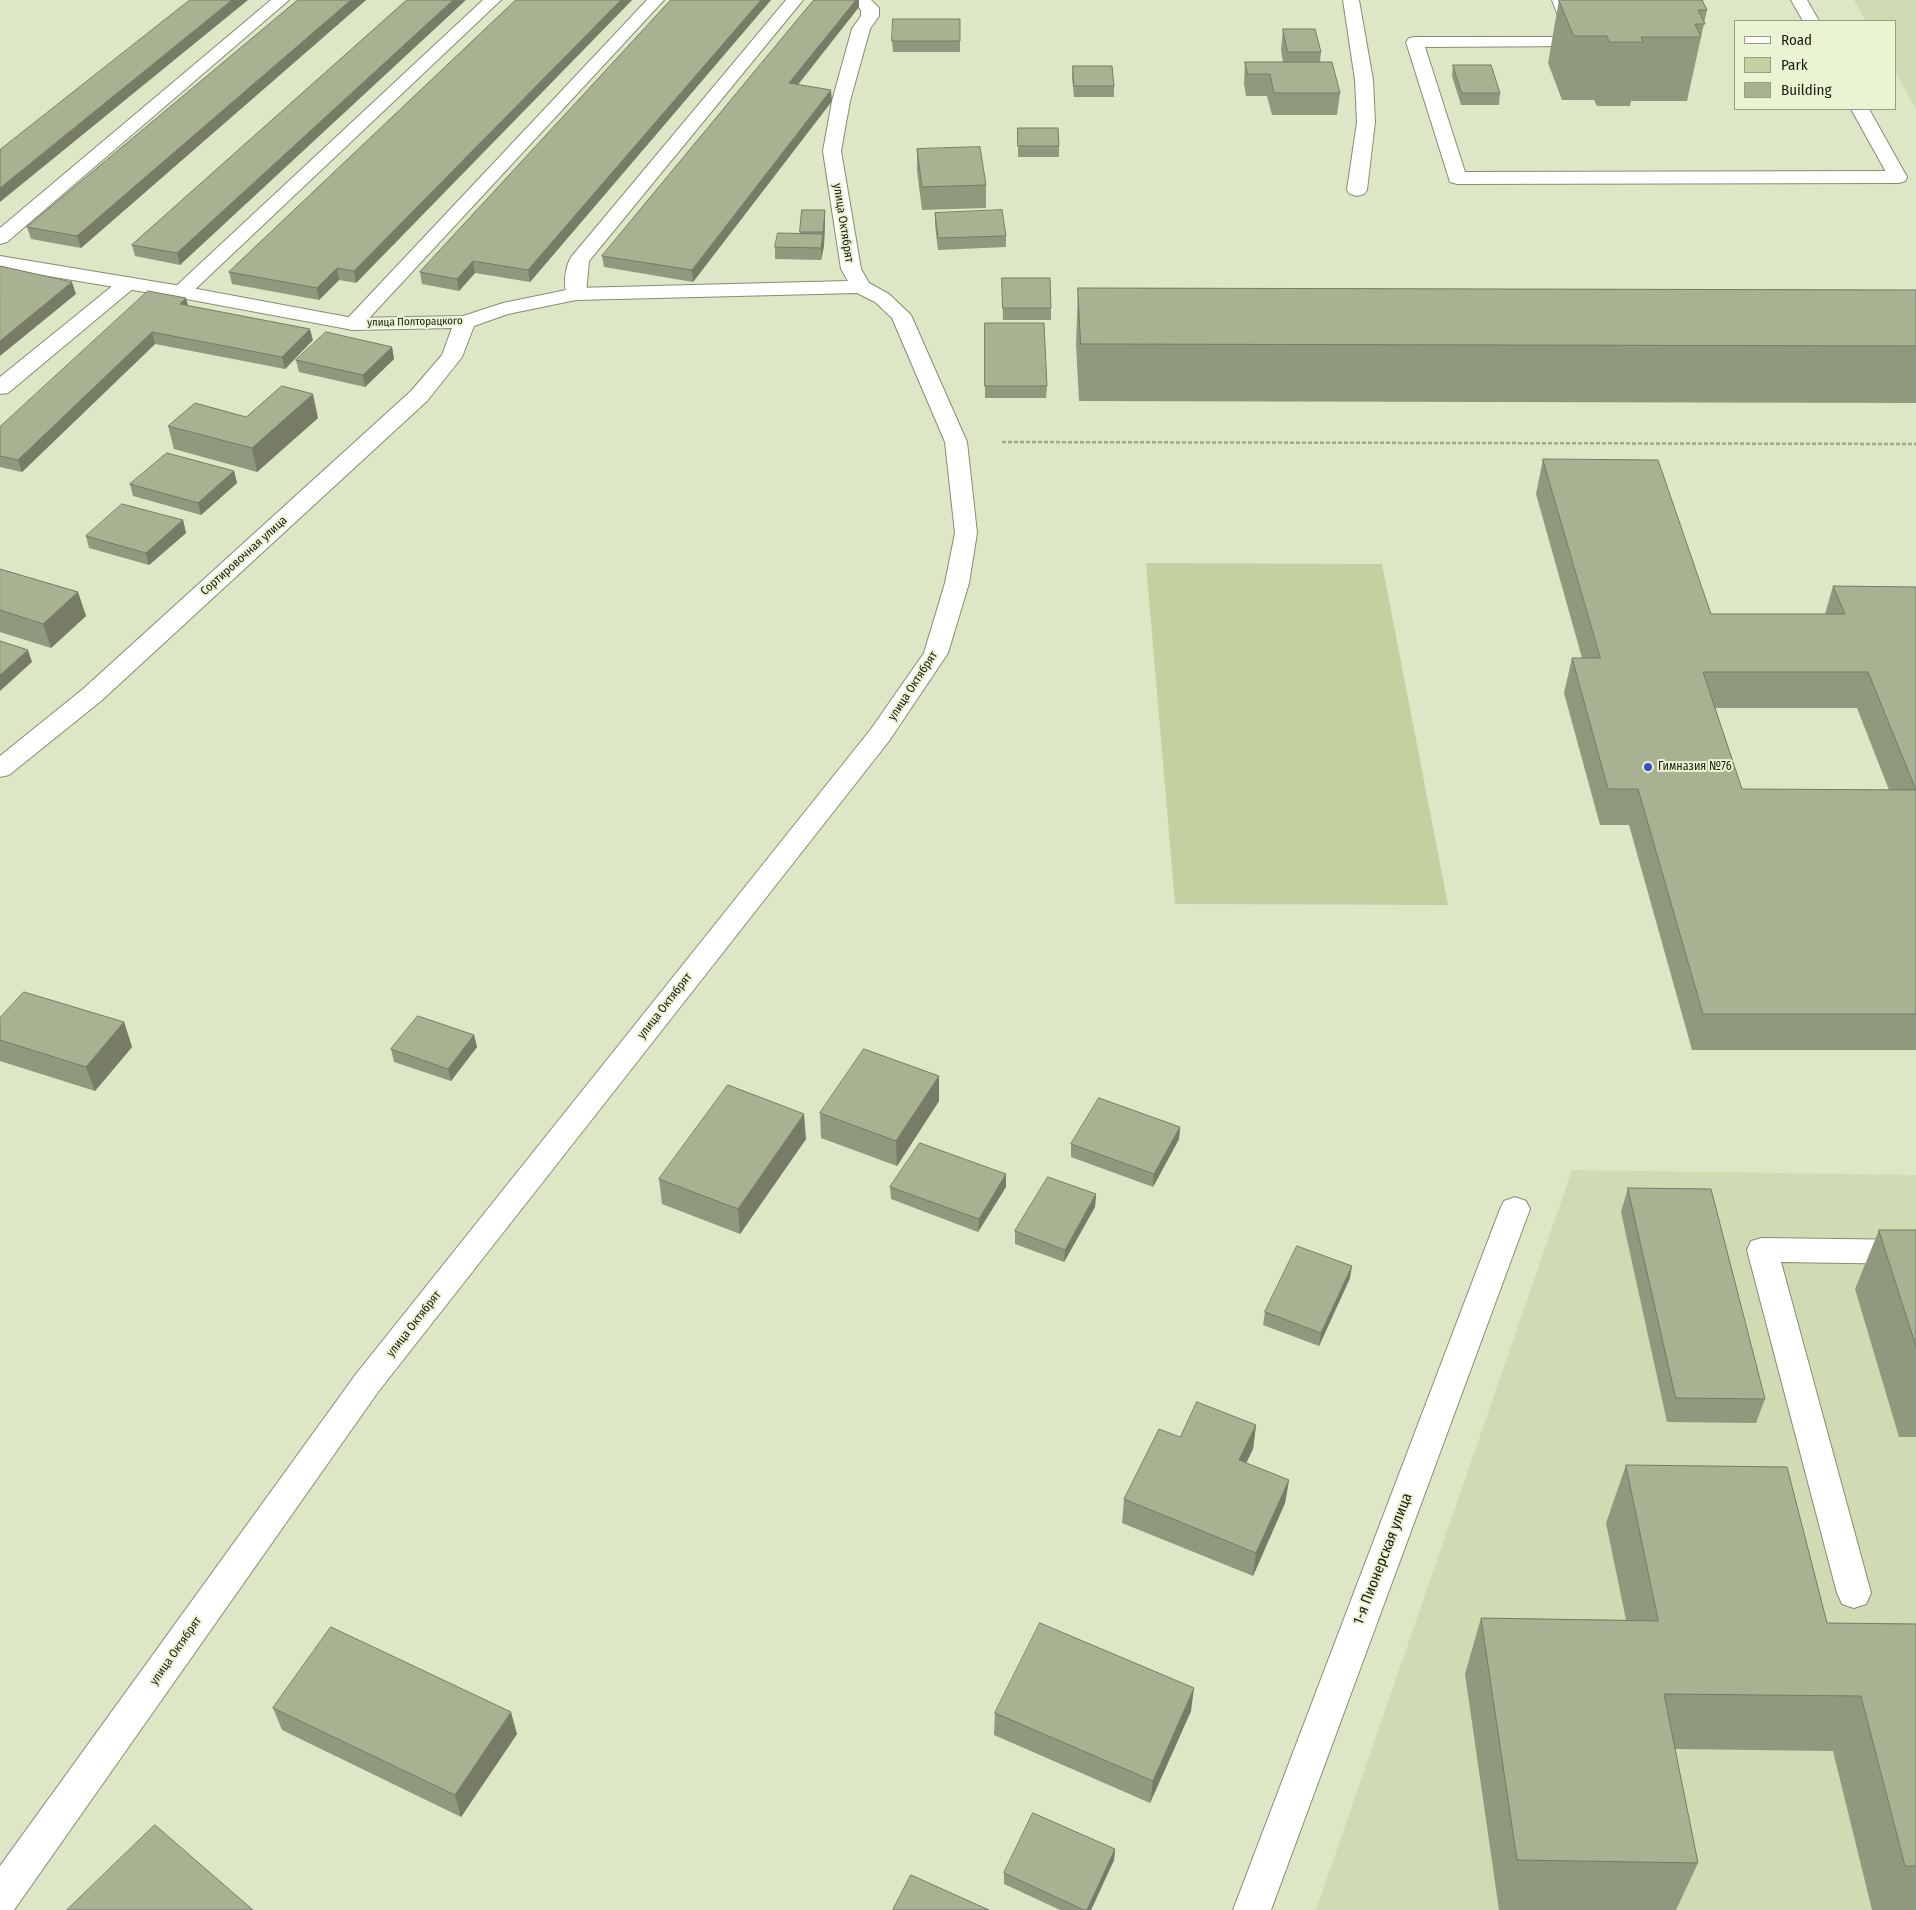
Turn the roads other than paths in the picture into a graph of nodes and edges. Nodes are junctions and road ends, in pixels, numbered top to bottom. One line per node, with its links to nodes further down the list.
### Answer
1 (281, 0): 12 (street)
2 (493, 0): 16 (street)
3 (656, 0): 19 (street)
4 (795, 0): 17 (street)
5 (860, 0): 15 (street, улица Октябрят)
6 (1351, 0): 11 (street)
7 (1560, 0): 10 (street)
8 (1799, 0): 9 (street)
9 (1810, 20)
10 (1861, 110)
11 (1357, 190)
12 (0, 238)
13 (0, 262): 14 (street, улица Полторацкого)
14 (128, 283): 16 (street, улица Полторацкого); 20 (street)
15 (861, 287): 17 (street, улица Полторацкого); 25 (street, улица Октябрят)
16 (181, 292): 19 (street, улица Полторацкого)
17 (576, 294): 18 (street, улица Полторацкого)
18 (465, 322): 19 (street, улица Полторацкого); 21 (street, Сортировочная улица)
19 (353, 324)
20 (0, 388)
21 (0, 769)
22 (1515, 1208): 26 (street, 1-я Пионерская улица)
23 (1916, 1252): 24 (street)
24 (1854, 1593)
25 (0, 1898)
26 (1252, 1910)

